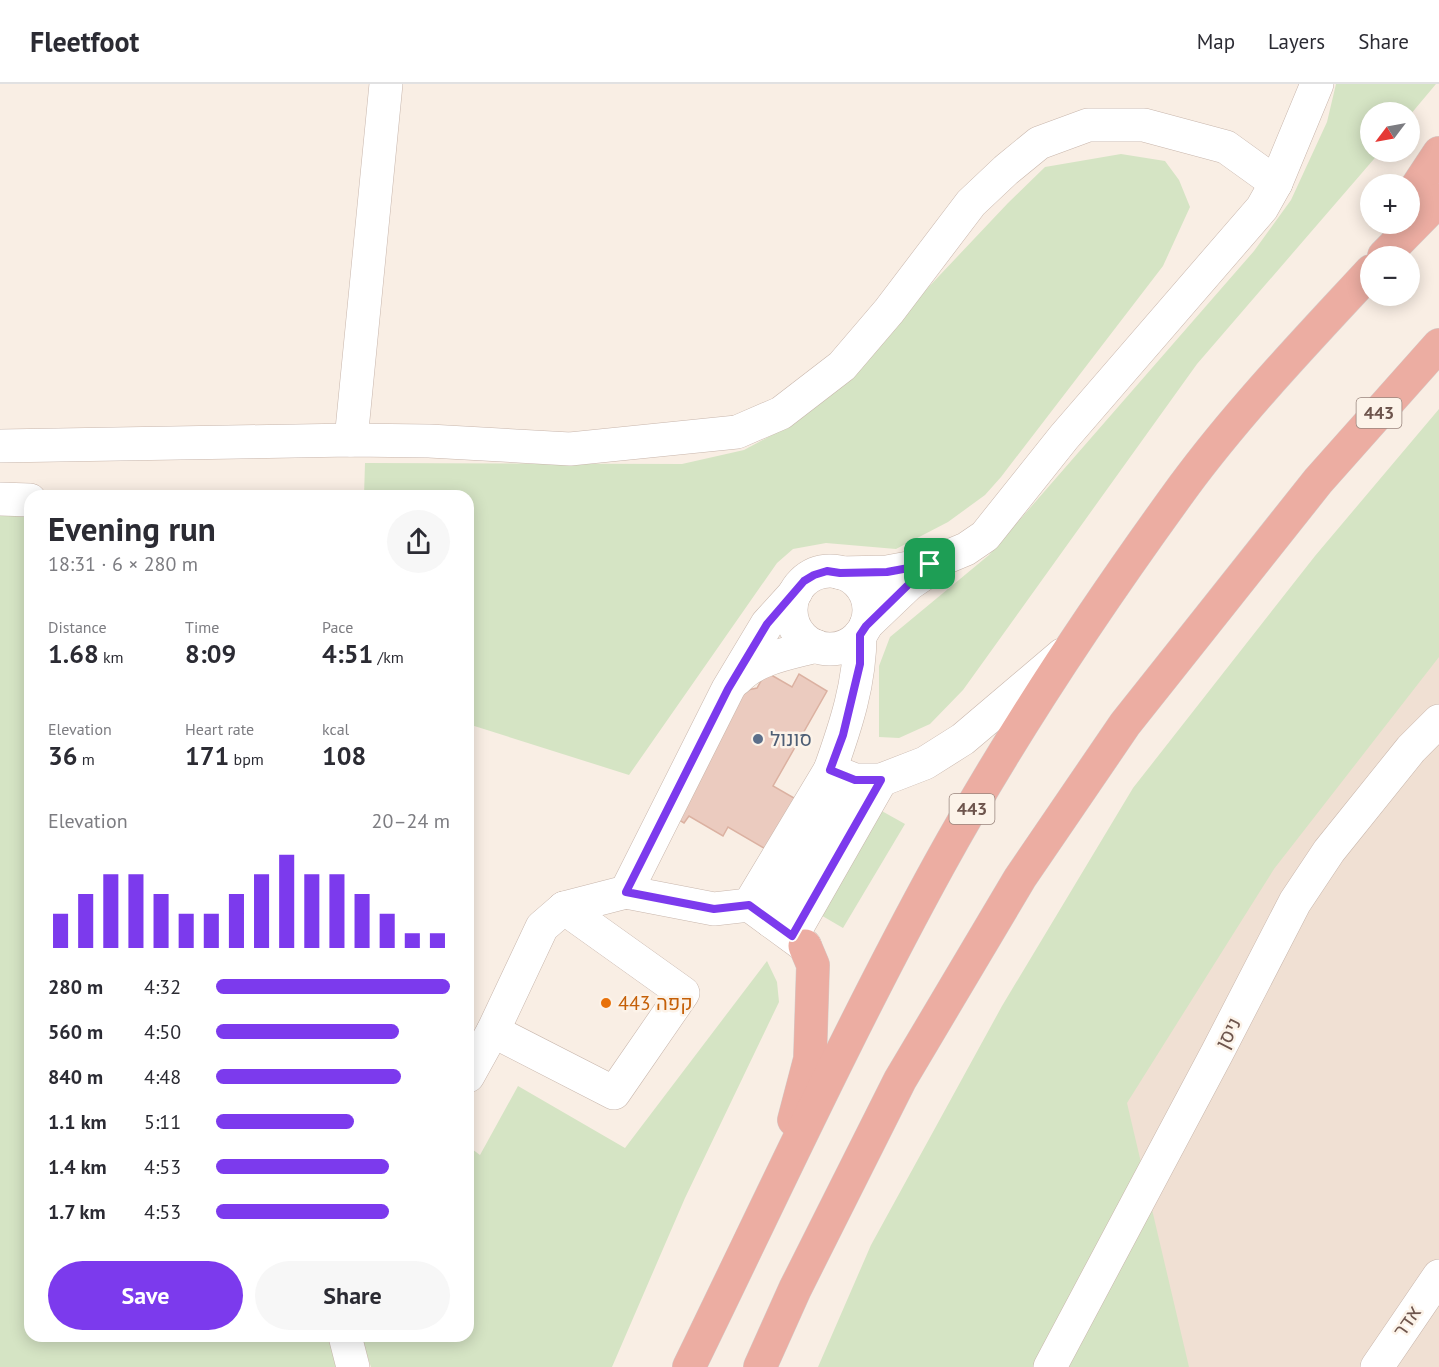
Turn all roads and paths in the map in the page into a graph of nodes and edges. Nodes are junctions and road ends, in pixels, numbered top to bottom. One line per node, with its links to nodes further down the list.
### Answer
1 (386, 84): 12 (street)
2 (1317, 84): 5 (street)
3 (1439, 153): 4 (highway)
4 (1420, 182)
5 (1276, 183): 12 (street); 16 (street)
6 (1439, 200): 7 (highway)
7 (1394, 246)
8 (1360, 274): 10 (highway)
9 (1360, 282): 10 (highway, 443)
10 (1340, 304): 20 (highway, 443)
11 (1439, 345): 36 (highway, 443)
12 (351, 440): 13 (street)
13 (0, 446)
14 (0, 499): 15 (street)
15 (24, 500)
16 (948, 556): 17 (street); 19 (street)
17 (840, 573): 18 (street); 19 (street)
18 (796, 592): 21 (street); 22 (street)
19 (863, 630): 21 (street); 23 (street)
20 (1074, 644): 25 (street); 31 (highway, 443)
21 (818, 647): 22 (street); 23 (street)
22 (728, 689): 26 (street)
23 (847, 719): 25 (street)
24 (1439, 721): 37 (street, ניסן)
25 (855, 777): 28 (street); 28 (street)
26 (626, 892): 27 (street); 28 (street)
27 (564, 908): 29 (street); 29 (street)
28 (780, 927): 31 (highway)
29 (493, 1031): 30 (street)
30 (474, 1065)
31 (775, 1190): 35 (highway, 443)
32 (1439, 1276): 38 (street, אדר)
33 (347, 1342): 34 (street)
34 (353, 1367)
35 (689, 1367)
36 (760, 1367)
37 (1050, 1367)
38 (1377, 1367)

